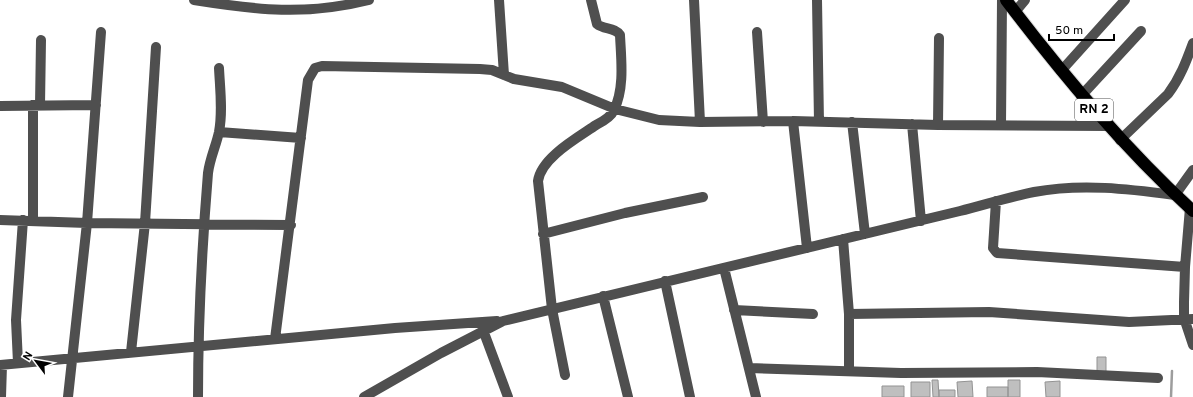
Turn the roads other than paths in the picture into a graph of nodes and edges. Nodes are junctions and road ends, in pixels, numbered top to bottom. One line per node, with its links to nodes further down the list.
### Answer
1 (194, 0): 2 (street)
2 (369, 0)
3 (499, 0): 21 (street)
4 (591, 0): 26 (street)
5 (694, 0): 28 (street)
6 (817, 0): 30 (street)
7 (1002, 0): 34 (street)
8 (1006, 0): 11 (highway, RN 2)
9 (1025, 0): 11 (street)
10 (1125, 0): 20 (street)
11 (1015, 12): 20 (highway, RN 2)
12 (1141, 31): 22 (street)
13 (101, 32): 24 (street)
14 (758, 32): 29 (street)
15 (939, 38): 33 (street)
16 (41, 40): 23 (street)
17 (1193, 43): 38 (street)
18 (156, 47): 48 (street)
19 (219, 68): 36 (street)
20 (1061, 71): 22 (highway, RN 2)
21 (504, 75): 26 (street); 37 (street)
22 (1081, 96): 35 (highway, RN 2)
23 (37, 105): 24 (street); 25 (street); 45 (street)
24 (96, 105): 47 (street)
25 (0, 106)
26 (615, 109): 28 (street); 51 (street)
27 (792, 121): 29 (street); 30 (street); 54 (street)
28 (700, 122): 29 (street)
29 (762, 122)
30 (819, 122): 31 (street)
31 (852, 122): 32 (street); 52 (street)
32 (912, 124): 33 (street); 46 (street)
33 (938, 125): 34 (street)
34 (1001, 125): 35 (street)
35 (1107, 126): 38 (highway, RN 2)
36 (219, 132): 37 (street); 49 (street)
37 (301, 138): 50 (street)
38 (1120, 140): 40 (highway, RN 2)
39 (1193, 170): 40 (street)
40 (1175, 195): 42 (street); 43 (highway, RN 2)
41 (703, 197): 51 (street)
42 (996, 201): 46 (street); 55 (street)
43 (1192, 209): 55 (street)
44 (0, 220): 45 (street)
45 (28, 221): 47 (street); 71 (street)
46 (921, 221): 52 (street)
47 (87, 223): 48 (street); 70 (street)
48 (145, 223): 49 (street); 69 (street)
49 (204, 224): 50 (street); 68 (street)
50 (291, 225): 66 (street)
51 (543, 234): 59 (street)
52 (865, 234): 53 (street)
53 (843, 239): 54 (street); 62 (street)
54 (807, 248): 56 (street)
55 (1184, 267): 63 (street)
56 (724, 268): 57 (street); 60 (street)
57 (666, 281): 58 (street); 83 (street)
58 (603, 296): 59 (street); 82 (street)
59 (552, 309): 64 (street); 75 (street)
60 (734, 310): 61 (street); 73 (street)
61 (813, 314)
62 (849, 314): 63 (street); 74 (street)
63 (1188, 319): 67 (street)
64 (504, 321): 65 (street); 66 (street)
65 (483, 330): 80 (street); 81 (street)
66 (275, 339): 68 (street)
67 (1193, 345)
68 (198, 346): 69 (street); 79 (street)
69 (131, 352): 70 (street)
70 (72, 358): 71 (street); 78 (street)
71 (18, 363): 72 (street)
72 (1, 365): 77 (street)
73 (749, 368): 74 (street); 84 (street)
74 (849, 370): 76 (street)
75 (565, 375)
76 (1158, 378)
77 (2, 397)
78 (68, 397)
79 (198, 397)
80 (364, 397)
81 (508, 397)
82 (628, 397)
83 (690, 397)
84 (756, 397)

